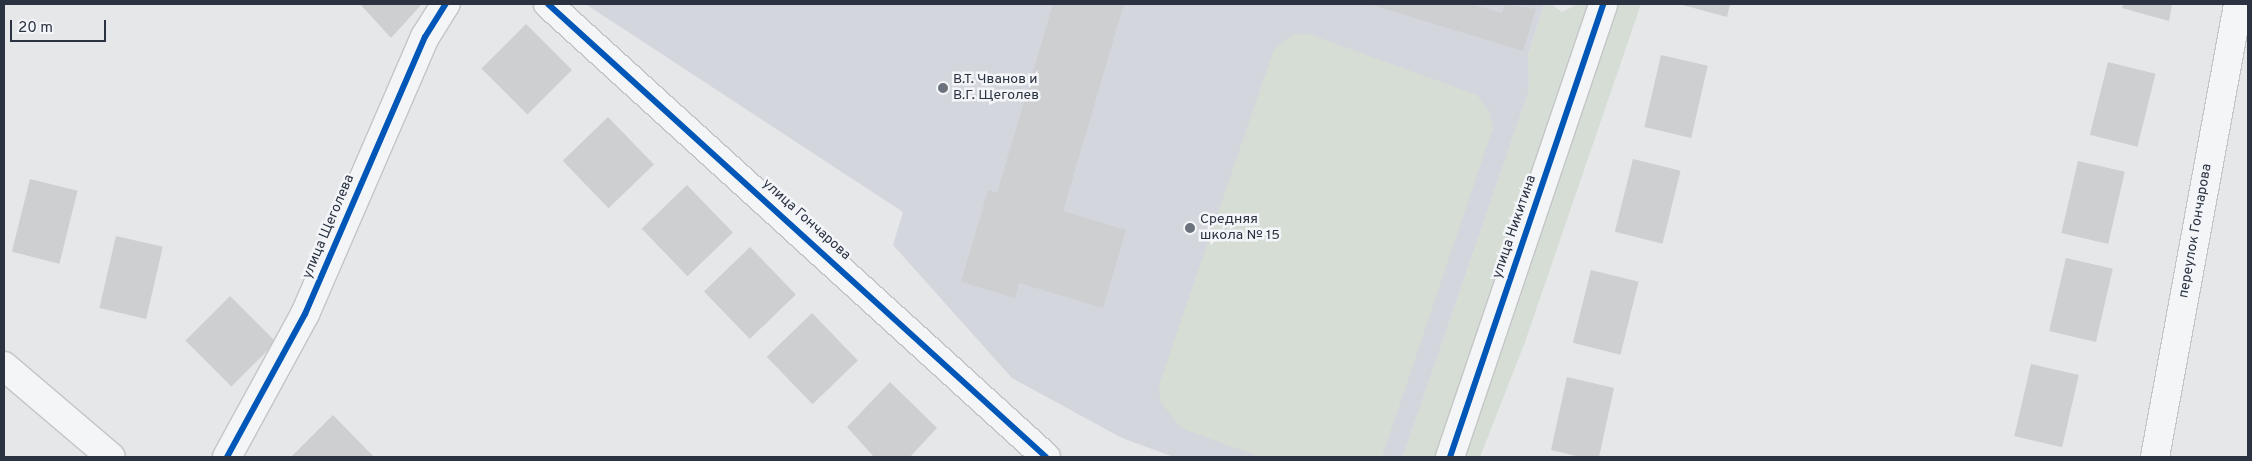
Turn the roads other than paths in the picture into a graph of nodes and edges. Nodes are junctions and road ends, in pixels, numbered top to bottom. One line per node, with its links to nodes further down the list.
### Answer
1 (446, 4): 7 (street, улица Щеголева)
2 (548, 4): 8 (street, улица Гончарова)
3 (1603, 4): 9 (street, улица Никитина)
4 (2238, 4): 10 (street, переулок Гончарова)
5 (4, 366): 6 (street)
6 (111, 457)
7 (227, 457)
8 (1046, 457)
9 (1450, 457)
10 (2155, 457)

